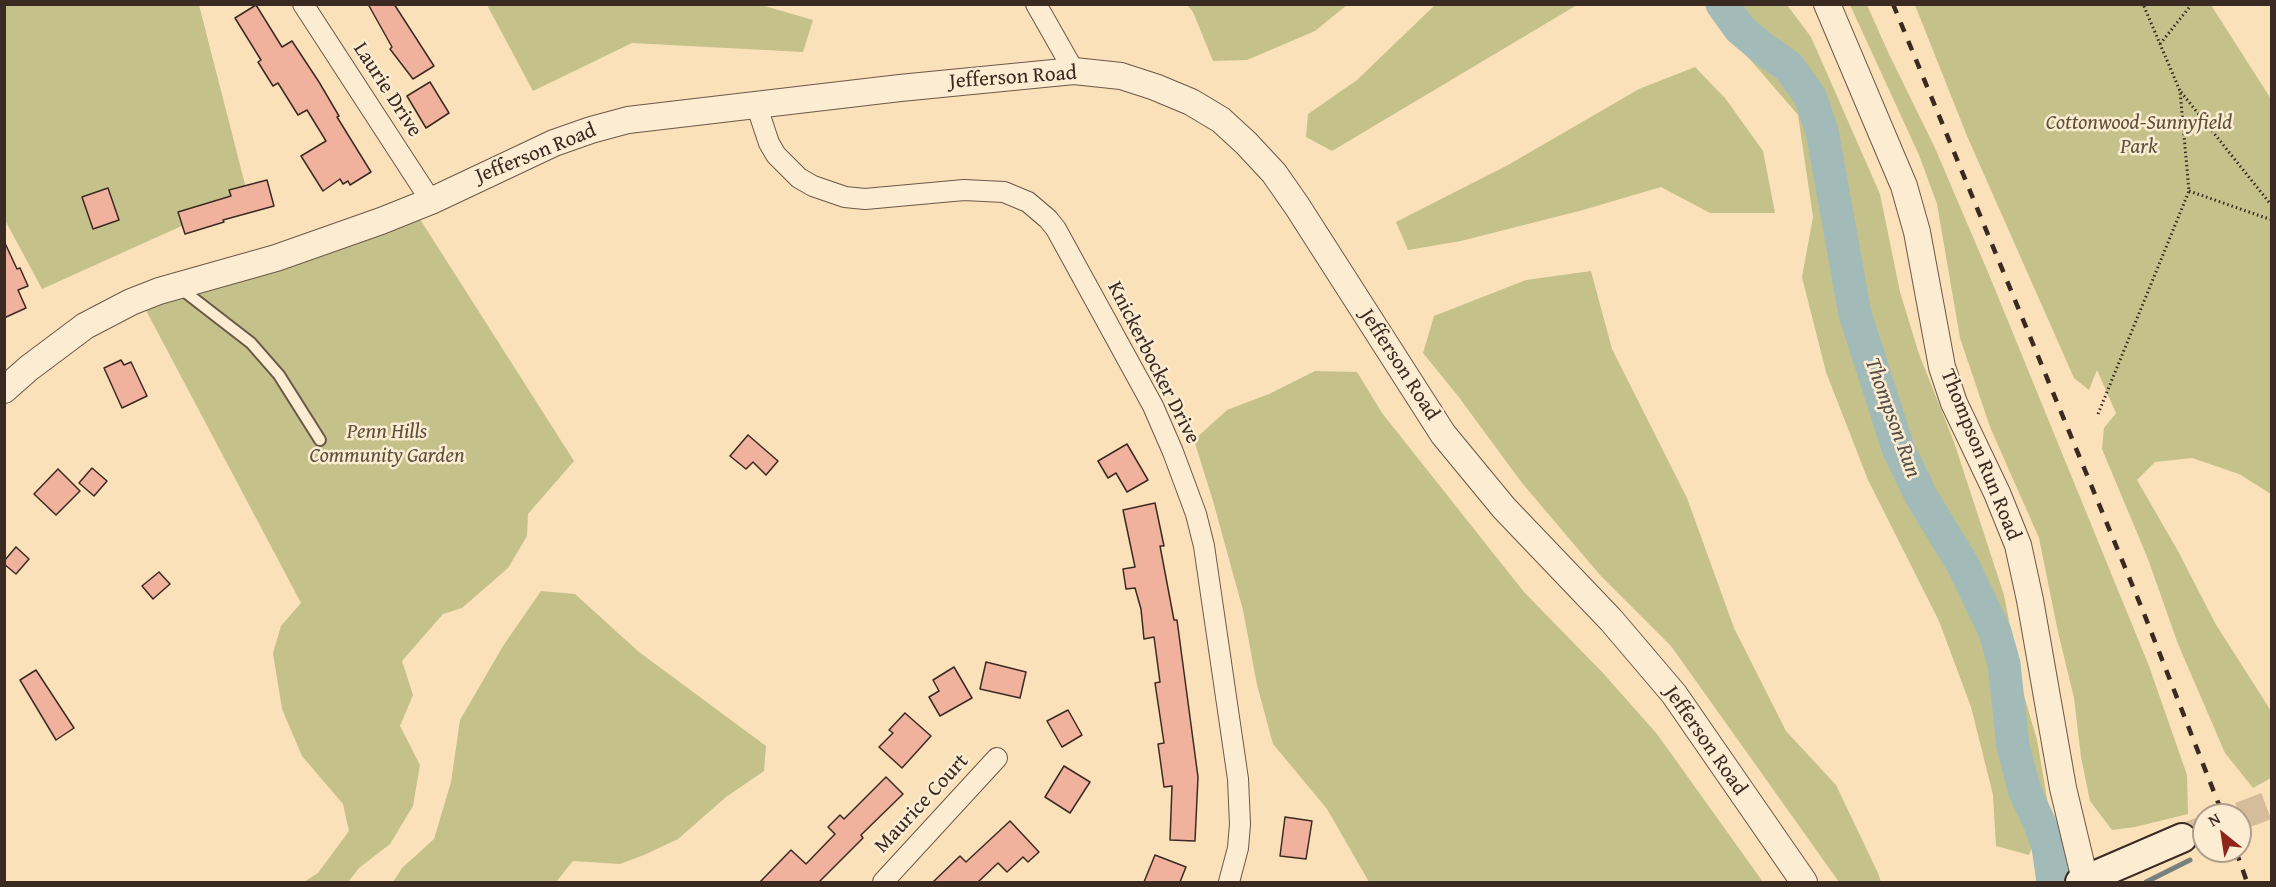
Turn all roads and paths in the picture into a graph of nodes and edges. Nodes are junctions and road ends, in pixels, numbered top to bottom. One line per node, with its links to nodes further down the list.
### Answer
1 (303, 4): 11 (street, Laurie Drive)
2 (1036, 4): 7 (street)
3 (1827, 4): 23 (street, Thompson Run Road)
4 (2143, 4): 6 (path)
5 (2192, 4): 6 (path)
6 (2160, 44): 8 (path)
7 (1074, 70): 9 (street, Jefferson Road); 22 (street, Jefferson Road)
8 (2180, 91): 10 (path); 12 (path)
9 (756, 104): 11 (street, Jefferson Road); 21 (street, Knickerbocker Drive)
10 (2188, 191): 13 (path); 16 (path)
11 (431, 201): 14 (street, Jefferson Road)
12 (2271, 207)
13 (2271, 220)
14 (178, 286): 15 (street, Jefferson Road); 17 (lane)
15 (4, 390)
16 (2098, 414)
17 (320, 440)
18 (997, 758): 20 (street, Maurice Court)
19 (2182, 838): 23 (main road)
20 (883, 882)
21 (1229, 882)
22 (1804, 882)
23 (2083, 882)

